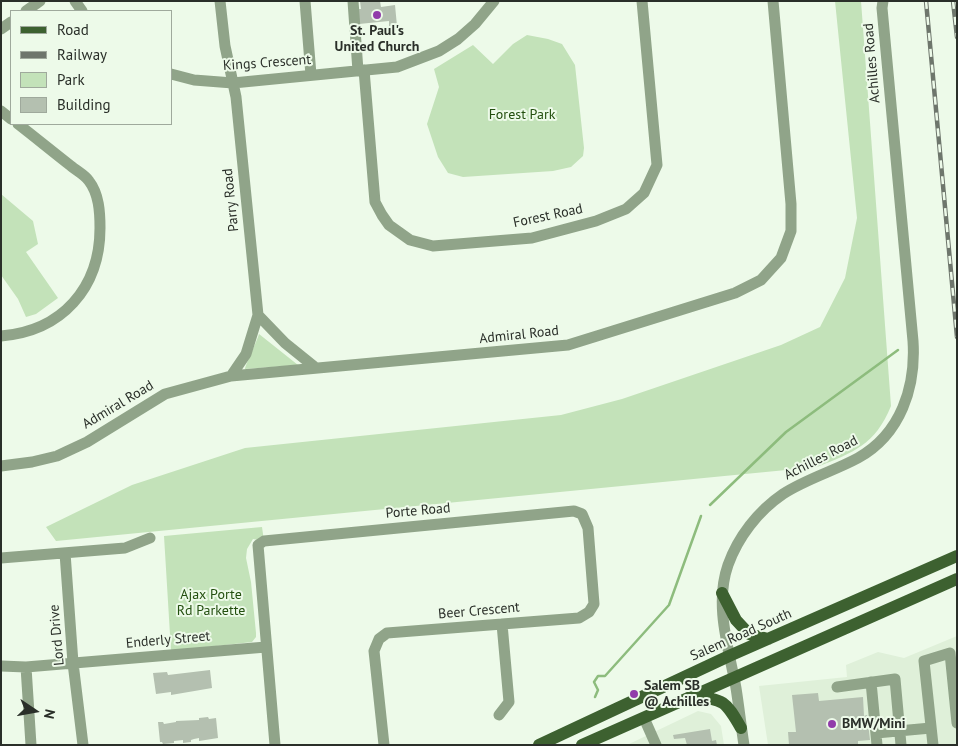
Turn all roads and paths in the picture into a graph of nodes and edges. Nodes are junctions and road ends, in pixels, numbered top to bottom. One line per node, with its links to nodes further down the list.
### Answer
1 (40, 1): 9 (street)
2 (220, 1): 13 (street, Parry Road)
3 (305, 1): 12 (street)
4 (353, 1): 10 (street, Forest Road)
5 (642, 1): 10 (street, Forest Road)
6 (773, 1): 17 (street, Admiral Road)
7 (491, 2): 10 (street, Kings Crescent)
8 (881, 3): 26 (street, Achilles Road)
9 (27, 10)
10 (361, 71): 12 (street, Kings Crescent)
11 (172, 74): 13 (street, Kings Crescent)
12 (311, 75): 13 (street, Kings Crescent)
13 (233, 83): 15 (street, Parry Road)
14 (19, 125): 16 (street)
15 (258, 315): 17 (street); 18 (street, Parry Road)
16 (1, 336)
17 (316, 368): 18 (street, Admiral Road)
18 (231, 376): 19 (street, Admiral Road)
19 (1, 466)
20 (582, 514): 27 (street, Beer Crescent); 29 (street, Porte Road)
21 (150, 538): 22 (street)
22 (65, 553): 24 (street); 31 (street, Lord Drive)
23 (957, 556): 28 (main road, Salem Road South)
24 (1, 558)
25 (957, 579): 34 (main road)
26 (722, 593): 28 (main road); 30 (street, Achilles Road)
27 (502, 624): 38 (street); 49 (street, Beer Crescent)
28 (768, 639): 30 (main road, Salem Road South)
29 (266, 647): 31 (street, Enderly Street); 48 (street)
30 (729, 656): 34 (street, Achilles Road); 50 (main road, Salem Road South)
31 (73, 662): 33 (street, Enderly Street); 47 (street, Lord Drive)
32 (1, 666): 33 (street, Enderly Street)
33 (26, 666): 46 (street)
34 (734, 677): 37 (main road); 41 (street, Achilles Road)
35 (871, 682): 36 (street); 43 (street); 44 (street)
36 (837, 687)
37 (693, 696): 39 (main road); 41 (main road)
38 (499, 715)
39 (644, 718): 45 (main road); 52 (street)
40 (957, 723): 42 (street)
41 (741, 728): 53 (street, Achilles Road)
42 (931, 728): 43 (street); 55 (street)
43 (900, 731): 44 (street); 54 (street)
44 (877, 739)
45 (593, 742): 51 (main road)
46 (32, 745)
47 (83, 745)
48 (275, 745)
49 (384, 745)
50 (539, 745)
51 (582, 745)
52 (656, 745)
53 (744, 745)
54 (902, 745)
55 (933, 745)

